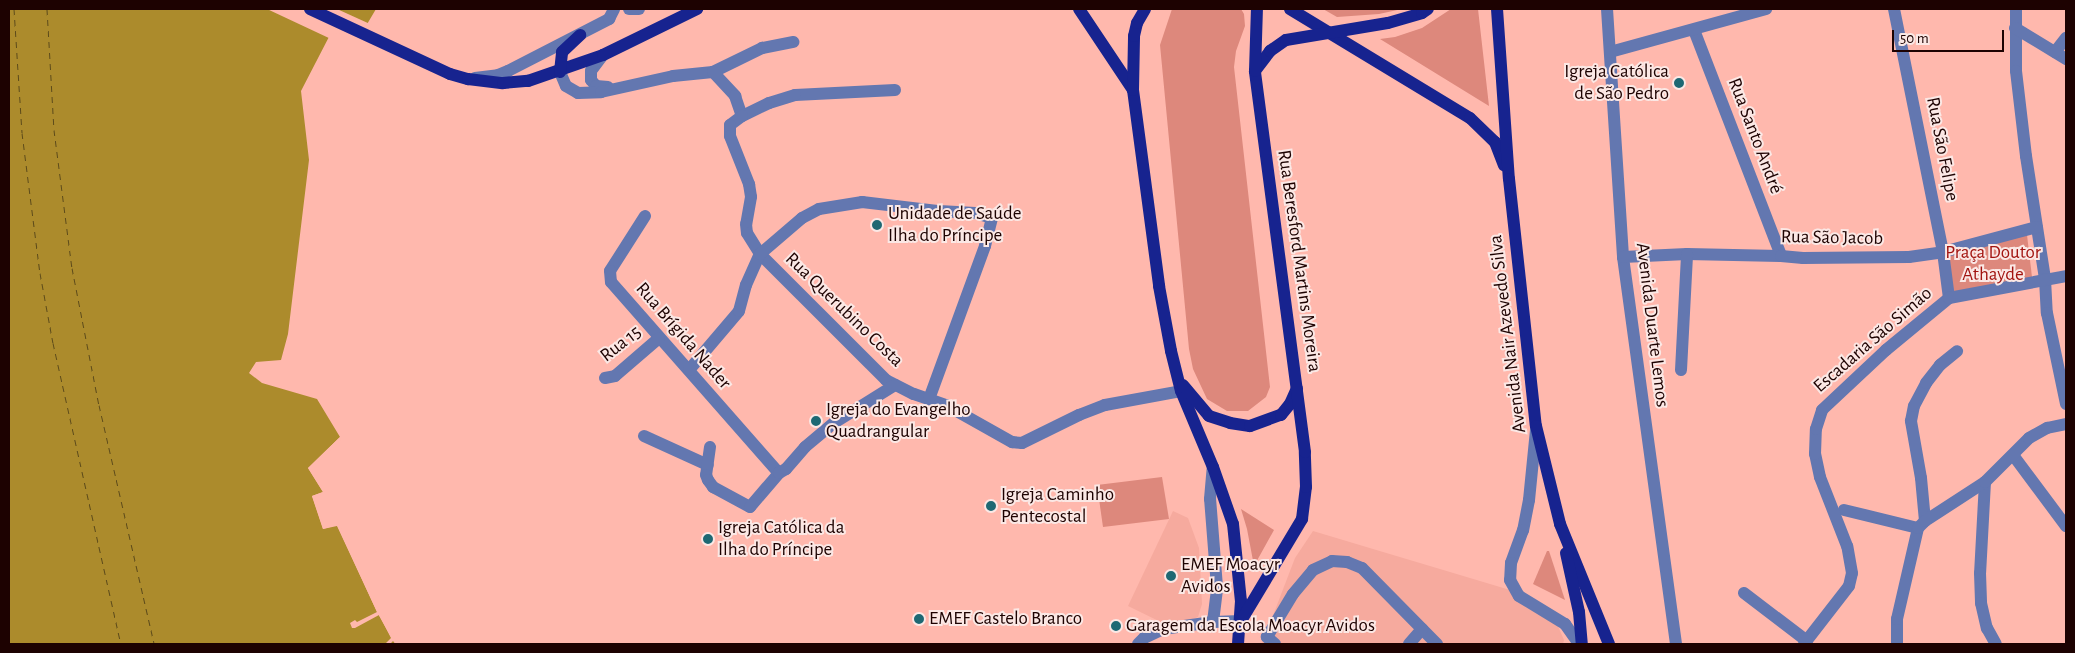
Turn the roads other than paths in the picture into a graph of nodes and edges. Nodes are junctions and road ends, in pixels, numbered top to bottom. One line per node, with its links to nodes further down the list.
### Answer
1 (310, 9): 30 (main road)
2 (614, 9): 20 (street)
3 (629, 9): 4 (street)
4 (639, 9)
5 (698, 9): 25 (main road)
6 (1079, 9): 33 (main road)
7 (1257, 9): 27 (main road, Rua Beresford Martins Moreira)
8 (1290, 9): 19 (main road)
9 (1428, 9): 19 (main road)
10 (1497, 9): 35 (main road, Avenida Nair Azevedo Silva)
11 (1607, 9): 23 (street, Avenida Duarte Lemos)
12 (1761, 9): 16 (street)
13 (1894, 9): 38 (street, Rua São Felipe)
14 (2016, 9): 17 (street)
15 (1144, 11): 33 (main road)
16 (1729, 14): 18 (street)
17 (2015, 28): 24 (street); 37 (street)
18 (1694, 30): 23 (street); 41 (street, Rua Santo André)
19 (1330, 32): 27 (main road); 35 (main road)
20 (580, 34): 28 (main road); 30 (street)
21 (2066, 38): 24 (street)
22 (793, 42): 29 (street)
23 (1610, 52): 42 (street, Avenida Duarte Lemos)
24 (2055, 52): 26 (street)
25 (603, 55): 28 (main road); 31 (street)
26 (2066, 59)
27 (1255, 70): 53 (main road, Rua Beresford Martins Moreira)
28 (560, 72): 30 (main road); 31 (street)
29 (713, 72): 31 (street); 34 (street)
30 (468, 79)
31 (623, 87)
32 (895, 90): 34 (street)
33 (1133, 90): 52 (main road)
34 (742, 116): 39 (street, Rua Querubino Costa)
35 (1509, 176): 57 (main road, Avenida Nair Azevedo Silva)
36 (645, 216): 46 (street, Rua Brígida Nader)
37 (2037, 227): 38 (street, Rua São Jacob); 44 (street)
38 (1943, 252): 41 (street, Rua São Jacob); 45 (street, Rua São Felipe)
39 (760, 254): 48 (street); 51 (street, Rua Querubino Costa); 54 (street)
40 (1688, 254): 41 (street, Rua São Jacob); 42 (street, Rua São Jacob); 49 (street)
41 (1780, 256)
42 (1623, 258): 81 (street, Avenida Duarte Lemos)
43 (2066, 276): 44 (street)
44 (2045, 279): 45 (street); 55 (street)
45 (1949, 298): 74 (street, Escadaria São Simão)
46 (659, 338): 48 (street, Rua Brígida Nader); 50 (street, Rua 15)
47 (1957, 351): 67 (street)
48 (689, 370): 63 (street, Rua Brígida Nader)
49 (1681, 370)
50 (605, 378)
51 (895, 385): 54 (street, Rua Querubino Costa); 63 (street)
52 (1179, 385): 53 (main road); 54 (street, Rua Querubino Costa); 62 (main road)
53 (1297, 388): 70 (main road, Rua Beresford Martins Moreira)
54 (929, 399)
55 (2066, 404)
56 (2066, 424): 60 (street)
57 (1536, 426): 66 (main road, Avenida Nair Azevedo Silva); 79 (street)
58 (644, 436): 61 (street)
59 (710, 447): 61 (street)
60 (2013, 455): 64 (street); 68 (street)
61 (708, 465): 63 (street)
62 (1214, 467): 70 (main road); 71 (street)
63 (779, 473)
64 (1985, 482): 67 (street); 83 (street)
65 (1844, 510): 67 (street)
66 (1560, 524): 79 (main road); 80 (main road, Avenida Nair Azevedo Silva)
67 (1921, 525): 82 (street)
68 (2066, 526)
69 (1744, 592): 74 (street)
70 (1241, 621): 71 (street); 76 (main road)
71 (1213, 622): 75 (street)
72 (1422, 629): 73 (street); 77 (street); 78 (street)
73 (1271, 641)
74 (1806, 643)
75 (1138, 644)
76 (1238, 644)
77 (1409, 644)
78 (1437, 644)
79 (1581, 644)
80 (1609, 644)
81 (1676, 644)
82 (1897, 644)
83 (1996, 644)

